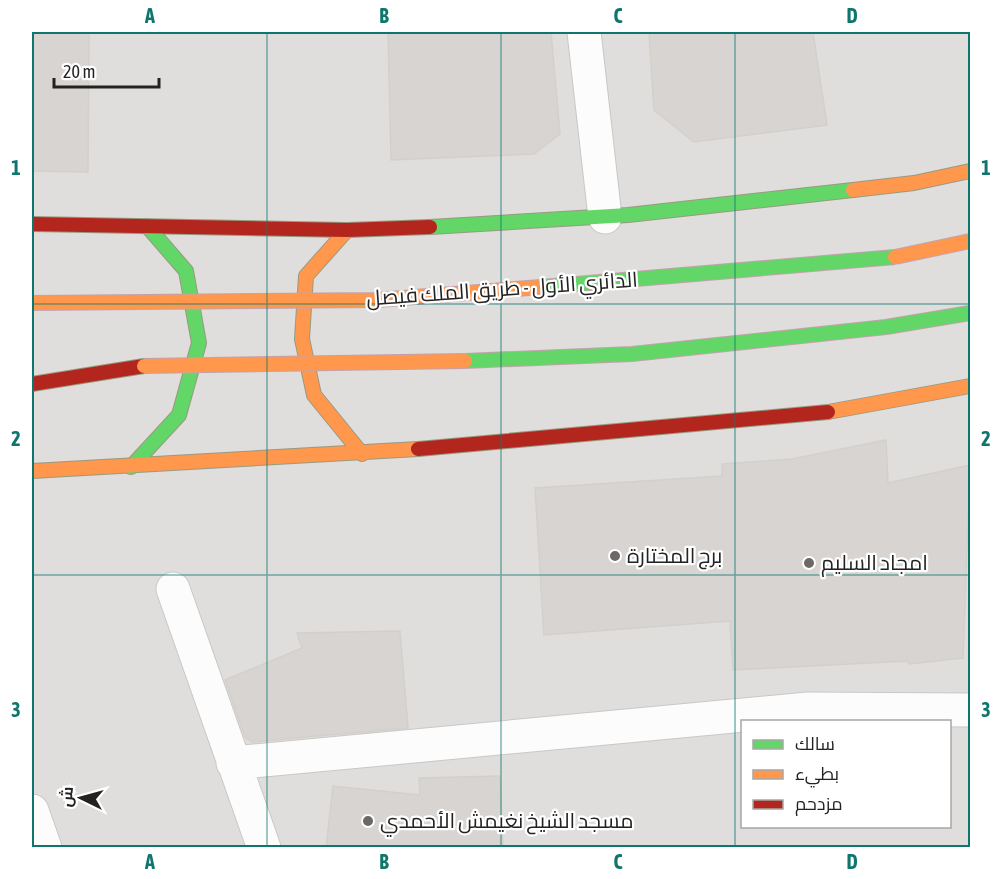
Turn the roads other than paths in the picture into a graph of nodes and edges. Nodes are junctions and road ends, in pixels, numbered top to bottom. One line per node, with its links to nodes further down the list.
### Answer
1 (584, 32): 3 (street)
2 (970, 171): 3 (main road)
3 (605, 217): 6 (main road)
4 (32, 224): 5 (main road)
5 (147, 226): 6 (main road); 15 (main road)
6 (347, 231): 14 (main road)
7 (970, 241): 8 (main road, الدائري الأول - طريق الملك فيصل, bridge)
8 (32, 303)
9 (970, 313): 11 (main road, bridge)
10 (76, 363): 11 (main road)
11 (144, 366): 12 (main road)
12 (32, 384)
13 (970, 386): 14 (main road)
14 (362, 454): 15 (main road)
15 (131, 467): 16 (main road)
16 (32, 471)
17 (172, 589): 19 (street)
18 (970, 710): 19 (street)
19 (233, 763): 22 (street)
20 (32, 811): 21 (street)
21 (45, 848)
22 (264, 848)

